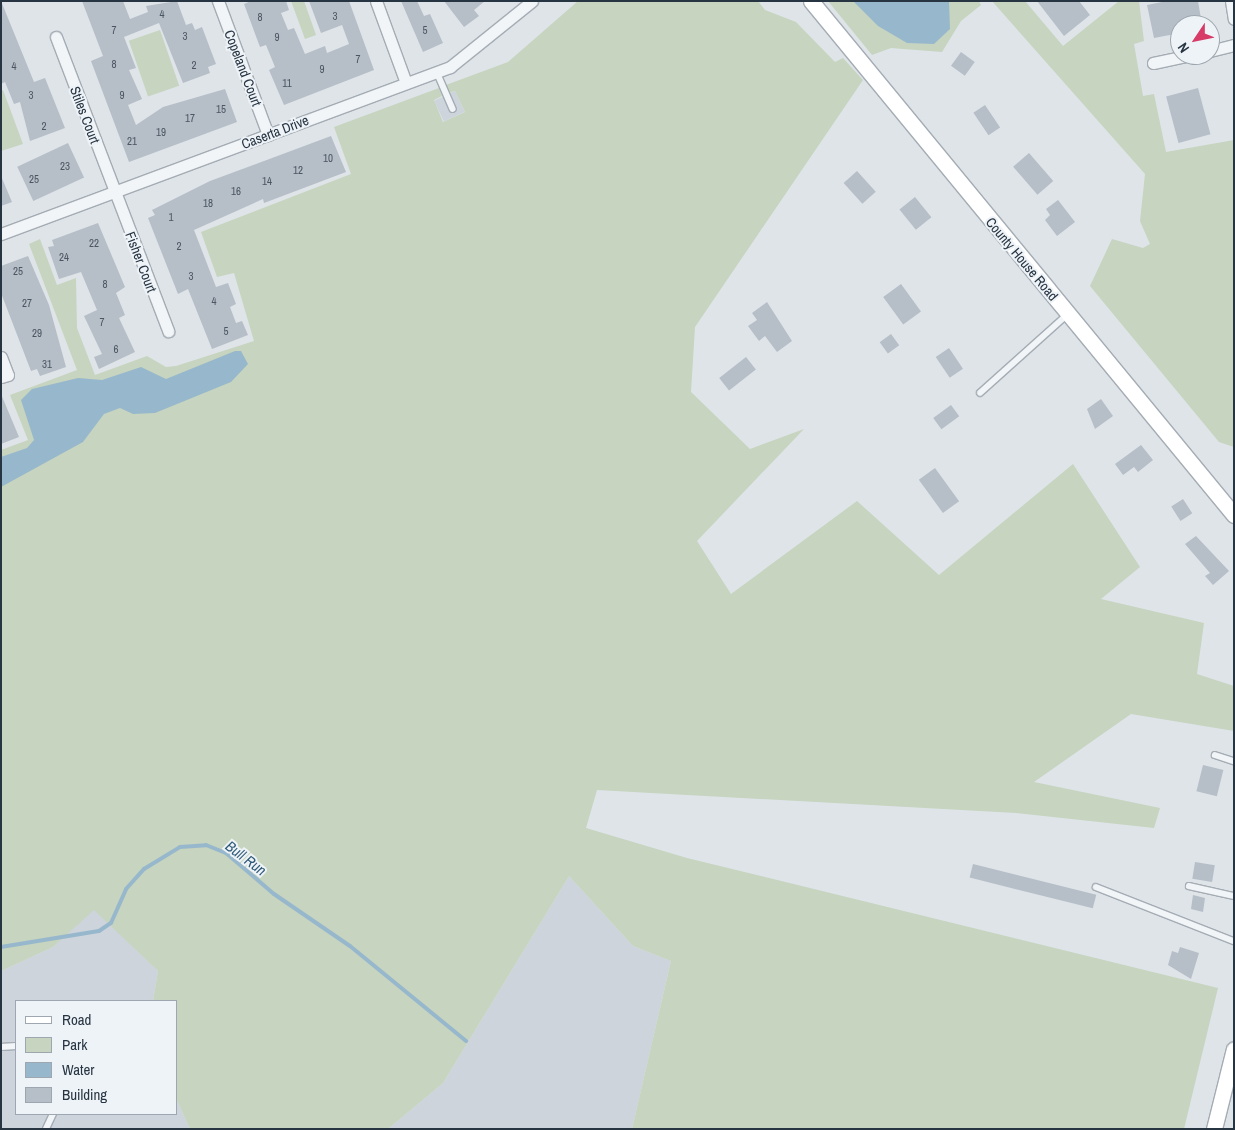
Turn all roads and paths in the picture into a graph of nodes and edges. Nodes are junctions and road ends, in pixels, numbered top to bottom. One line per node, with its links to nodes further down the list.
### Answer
1 (218, 1): 15 (street, Copeland Court)
2 (376, 1): 13 (street)
3 (532, 1): 12 (street, Caserta Drive)
4 (812, 1): 18 (street, County House Road)
5 (1231, 1): 6 (street)
6 (1234, 19)
7 (56, 37): 16 (street, Stiles Court)
8 (1234, 45): 9 (street)
9 (1220, 48)
10 (1170, 59): 11 (street)
11 (1153, 63)
12 (437, 72): 13 (street, Caserta Drive); 14 (lane)
13 (406, 83): 15 (street, Caserta Drive)
14 (453, 109)
15 (268, 135): 16 (street, Caserta Drive)
16 (115, 193): 17 (street, Caserta Drive); 19 (street, Fisher Court)
17 (1, 234)
18 (1067, 314): 22 (lane); 23 (street, County House Road)
19 (168, 331)
20 (1, 357): 21 (street)
21 (1, 377)
22 (980, 393)
23 (1234, 515)
24 (1215, 755): 25 (lane)
25 (1234, 761)
26 (1189, 886): 28 (lane)
27 (1096, 887): 29 (lane)
28 (1234, 896)
29 (1234, 942)
30 (15, 1046): 31 (lane)
31 (1, 1047)
32 (1234, 1050): 35 (street)
33 (53, 1115): 34 (lane)
34 (46, 1129)
35 (1214, 1129)

